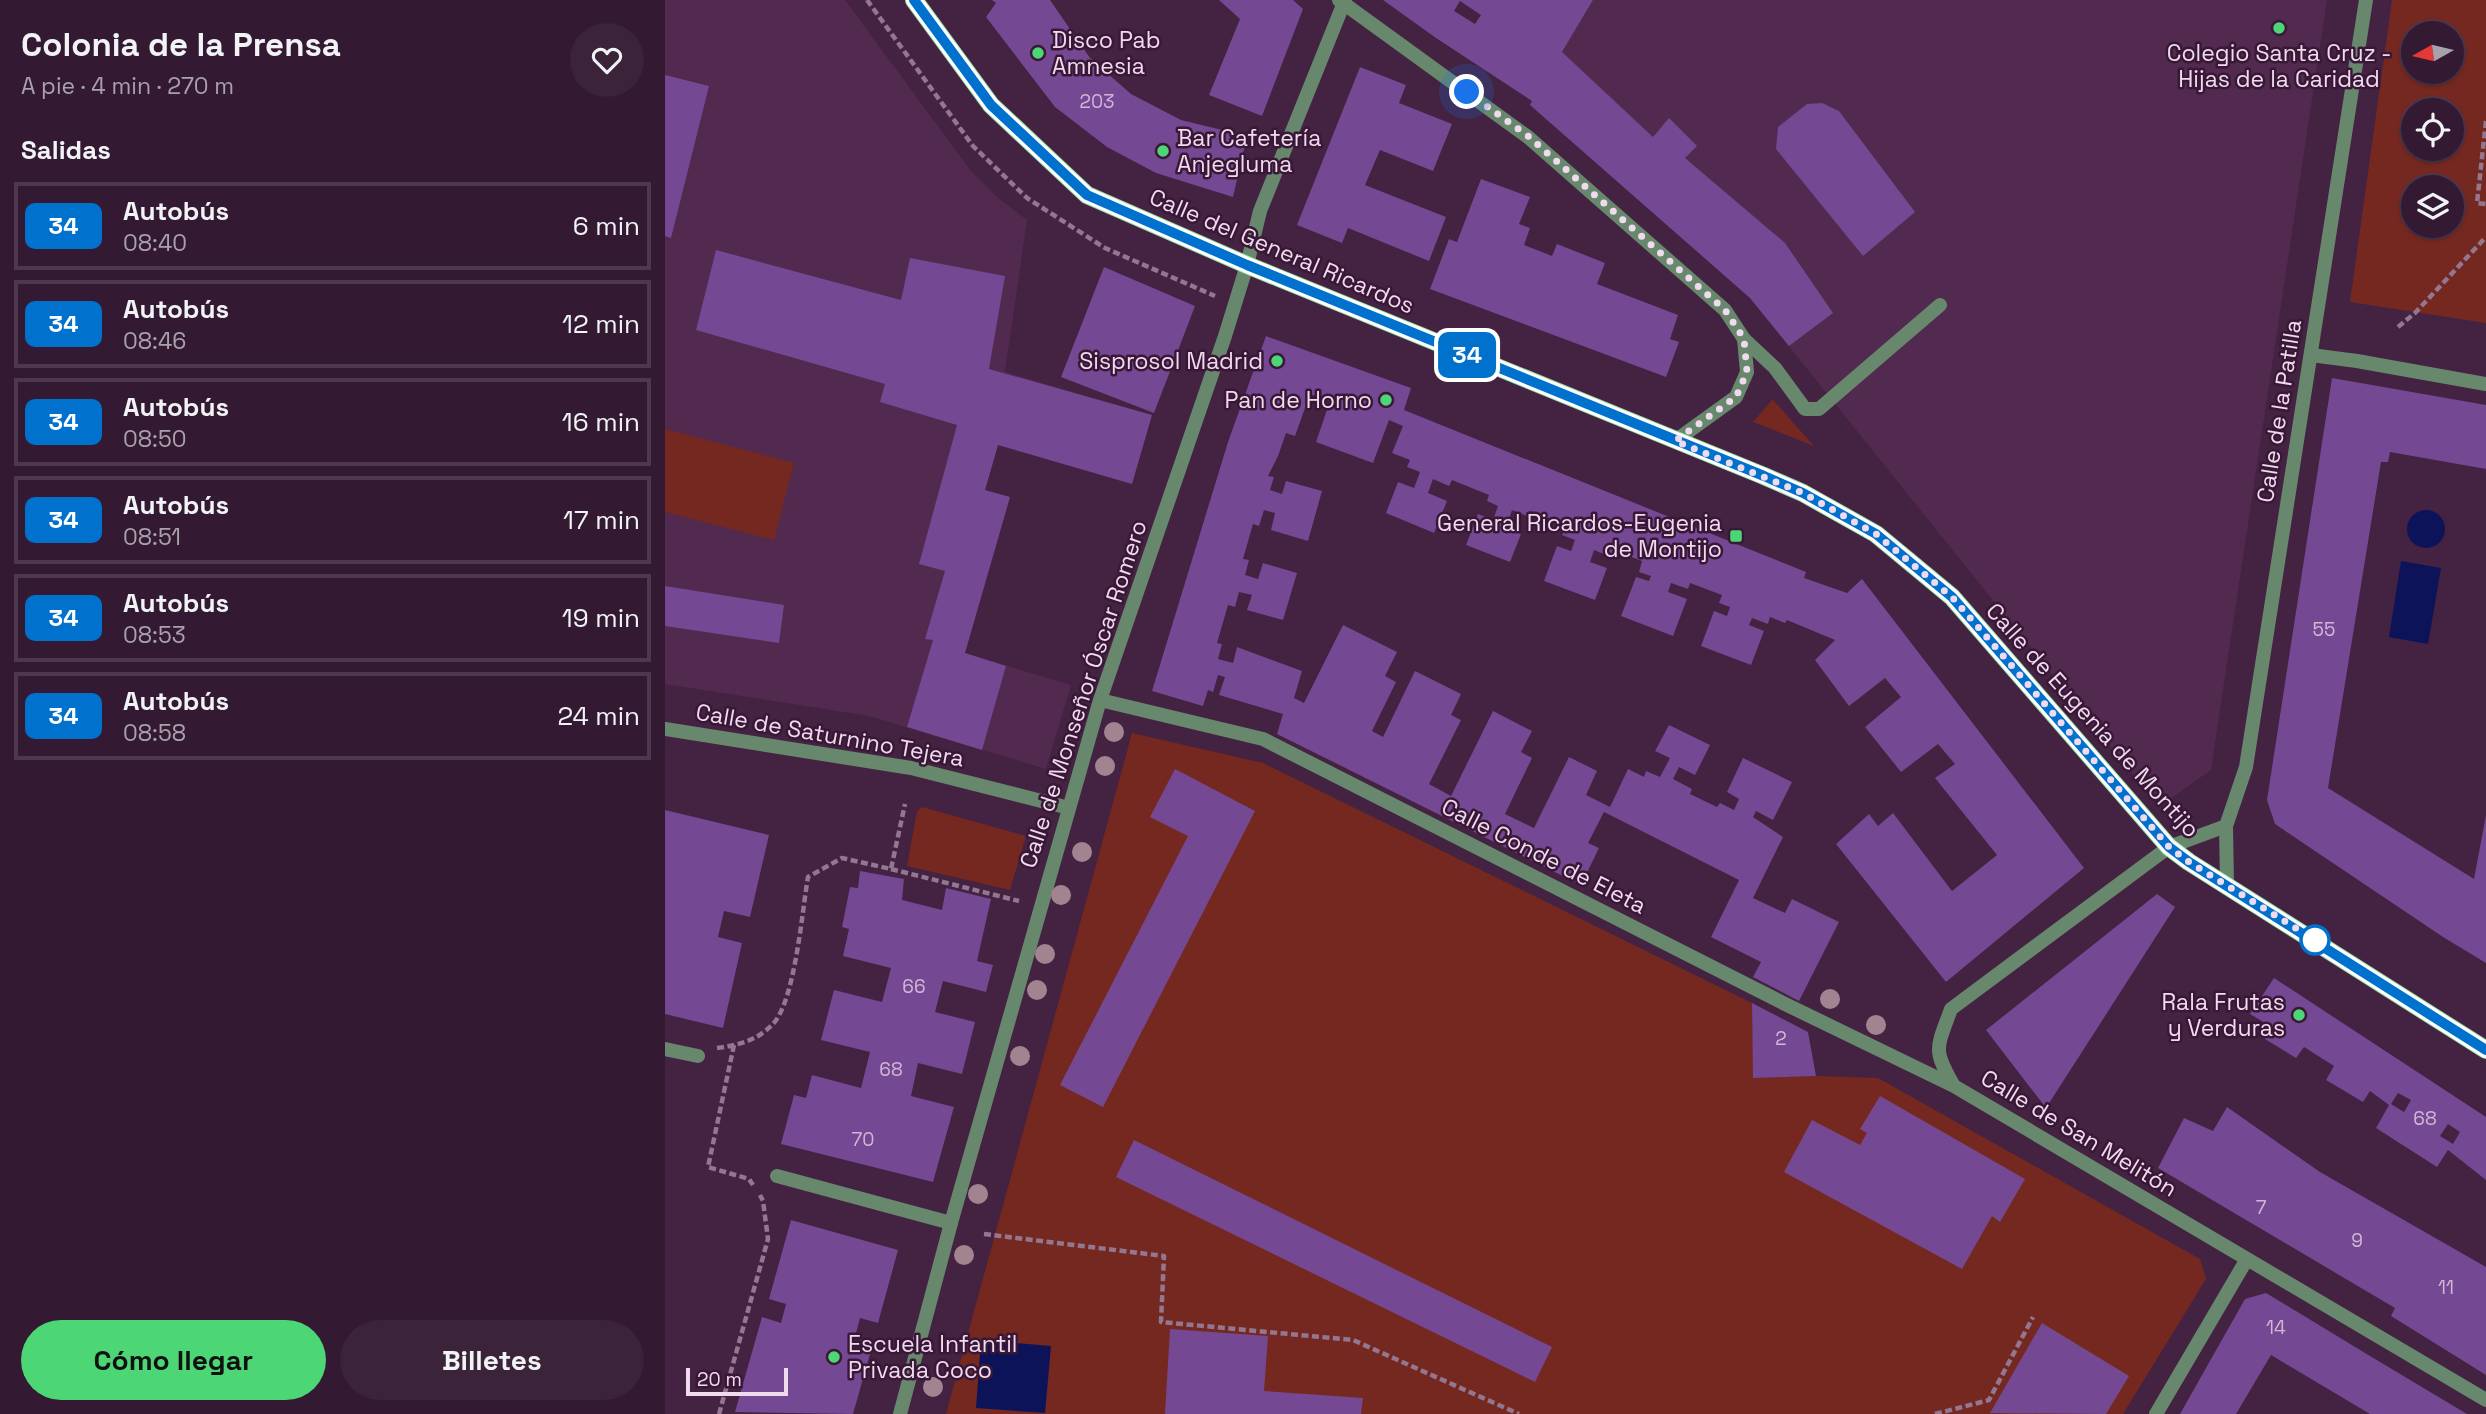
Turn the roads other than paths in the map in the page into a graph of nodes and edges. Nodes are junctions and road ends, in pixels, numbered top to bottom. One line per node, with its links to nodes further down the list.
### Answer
1 (914, 0): 4 (main road, Calle del General Ricardos)
2 (2366, 0): 7 (street, Calle de la Patilla)
3 (1342, 1): 4 (street, Calle de Monseñor Óscar Romero); 6 (street)
4 (1247, 265): 9 (main road, Calle del General Ricardos); 11 (street, Calle de Monseñor Óscar Romero)
5 (1940, 305): 6 (street)
6 (1744, 339): 9 (street)
7 (2311, 355): 8 (street); 14 (street, Calle de la Patilla)
8 (2486, 384)
9 (1675, 441): 10 (main road, Calle del General Ricardos)
10 (1952, 597): 15 (main road, Calle de Eugenia de Montijo)
11 (1100, 700): 13 (street, Calle de Monseñor Óscar Romero); 20 (street, Calle Conde de Eleta)
12 (665, 729): 13 (street, Calle de Saturnino Tejera)
13 (1069, 808): 22 (street, Calle de Monseñor Óscar Romero)
14 (2226, 826): 15 (street); 16 (street, Calle de la Patilla)
15 (2169, 847): 16 (main road, Calle de Eugenia de Montijo); 20 (street, Calle de San Melitón)
16 (2227, 886): 18 (main road, Calle de Eugenia de Montijo)
17 (665, 1049): 19 (street)
18 (2486, 1050)
19 (703, 1053)
20 (1954, 1086): 23 (street, Calle de San Melitón)
21 (777, 1176): 22 (street)
22 (951, 1223): 25 (street, Calle de Monseñor Óscar Romero)
23 (2246, 1259): 24 (street, Calle de San Melitón); 26 (street)
24 (2486, 1401)
25 (900, 1414)
26 (2156, 1414)

